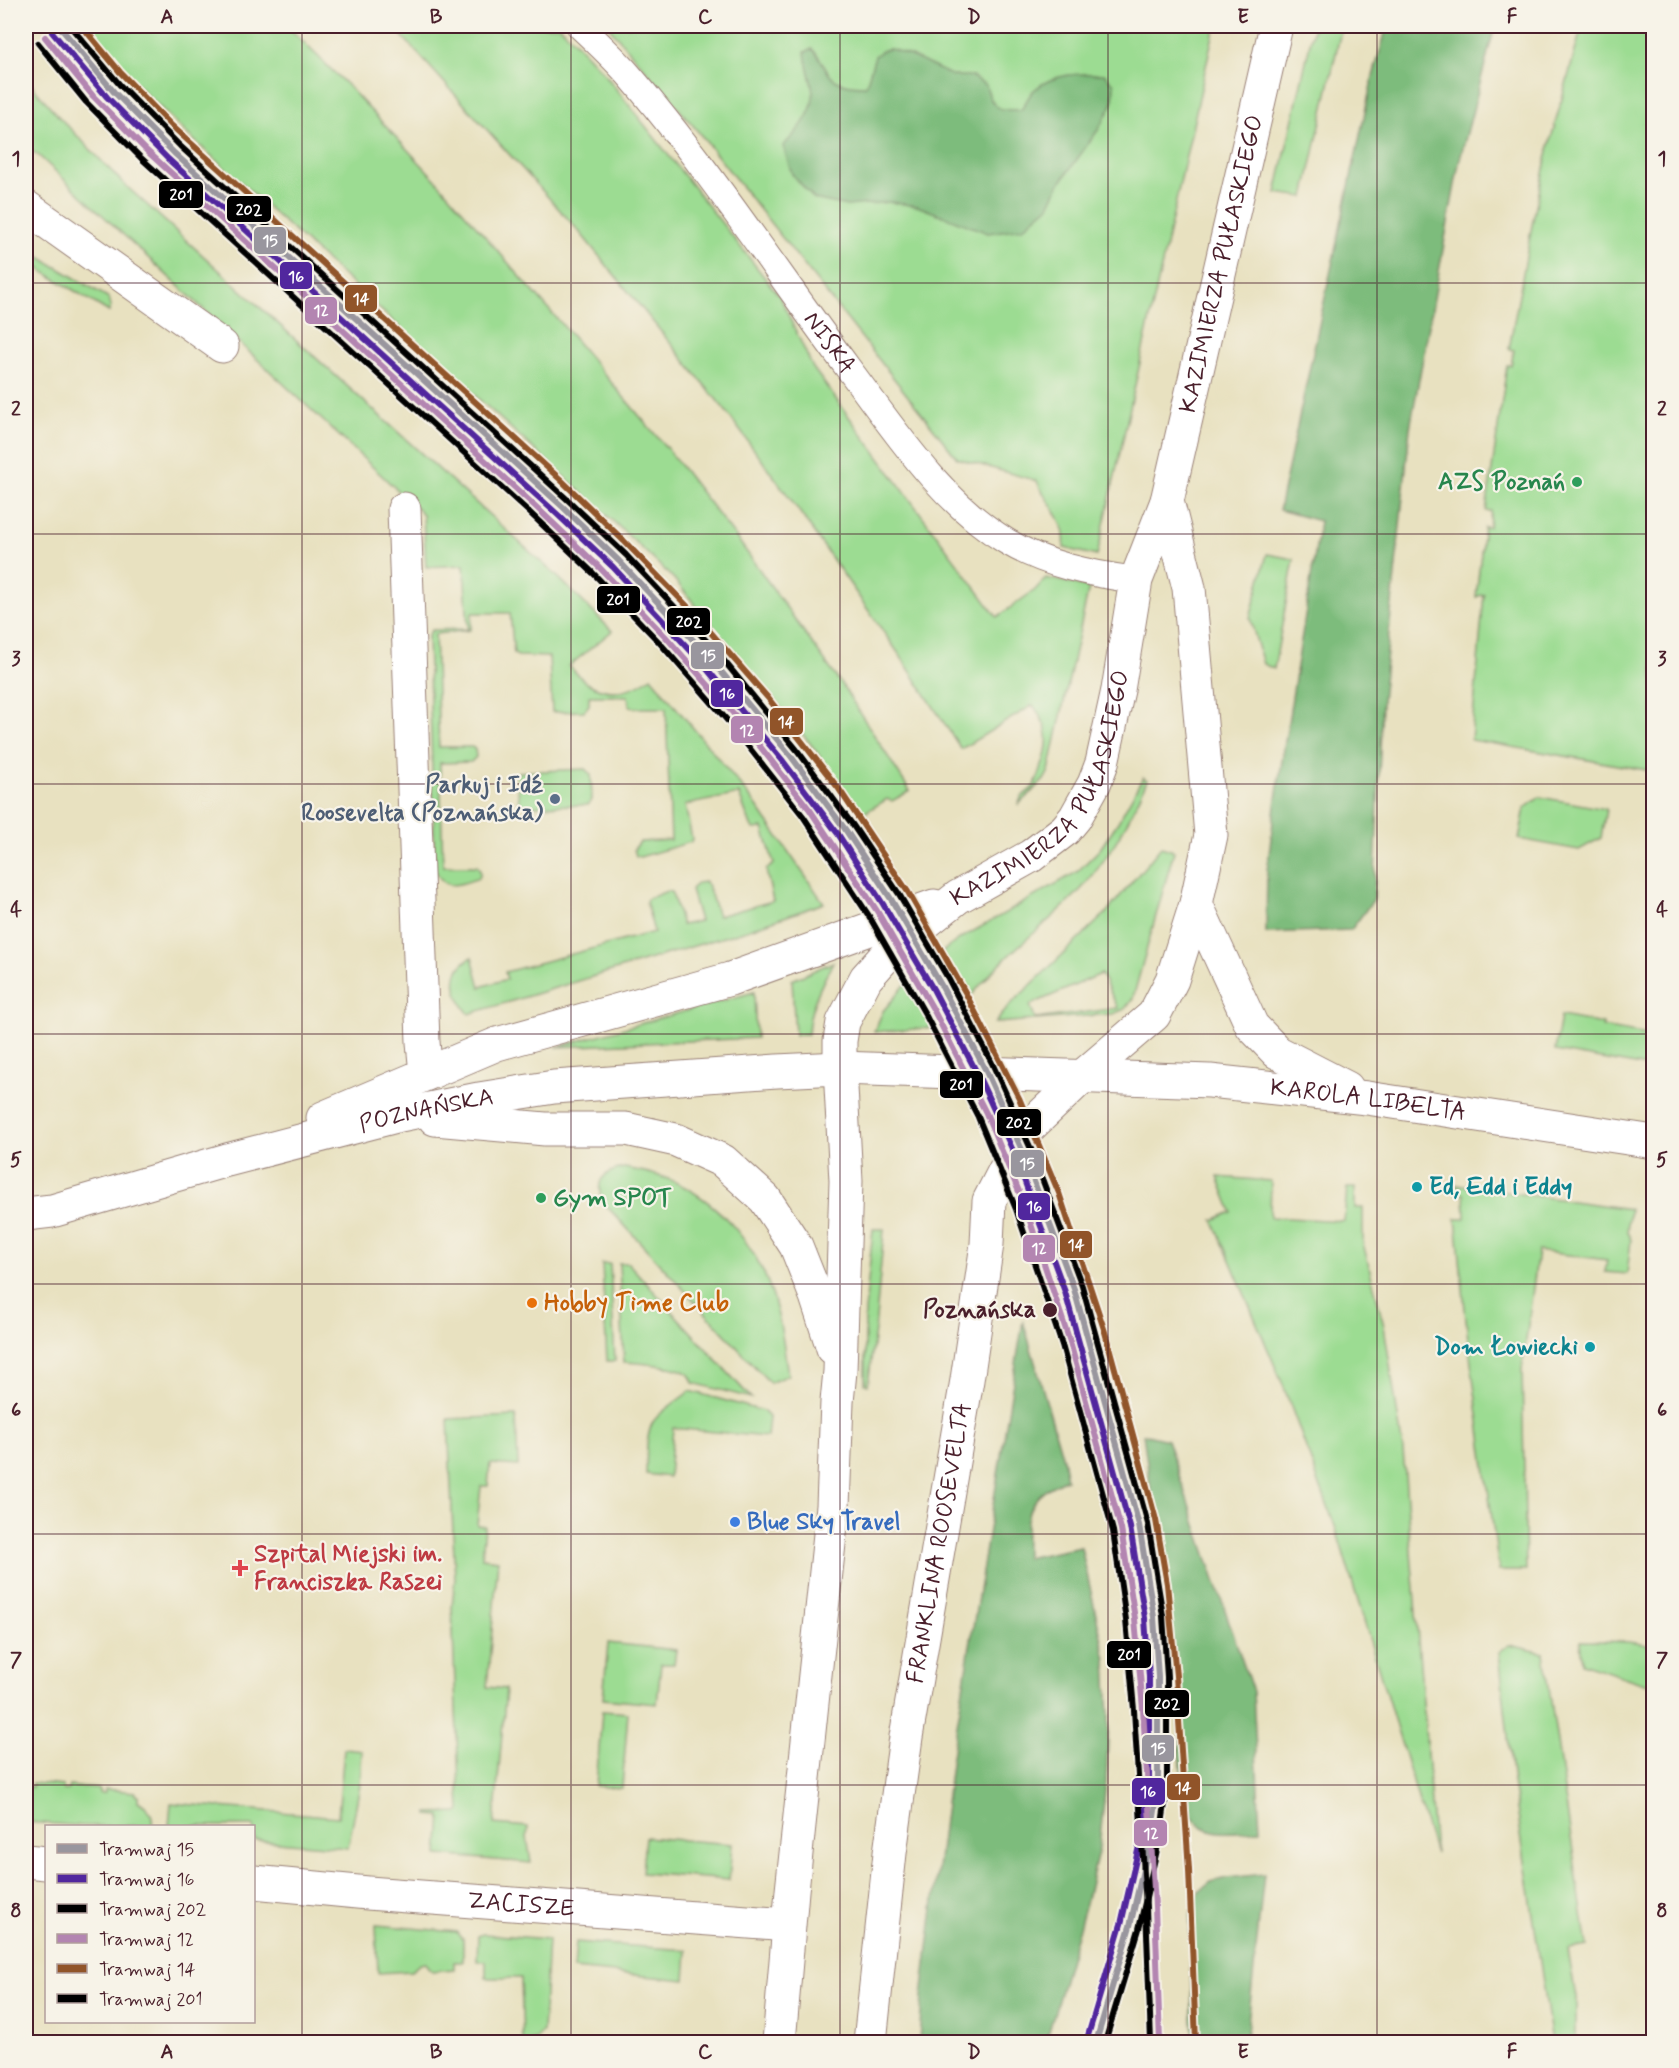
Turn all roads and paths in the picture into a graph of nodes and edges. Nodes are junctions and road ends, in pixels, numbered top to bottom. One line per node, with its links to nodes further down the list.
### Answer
1 (580, 26): 7 (lane, NISKA)
2 (1276, 26): 5 (street, KAZIMIERZA PUŁASKIEGO)
3 (26, 207): 4 (street)
4 (222, 346)
5 (1167, 501): 7 (street, KAZIMIERZA PUŁASKIEGO); 9 (street, KAZIMIERZA PUŁASKIEGO)
6 (405, 509): 11 (street)
7 (1136, 580): 8 (street, KAZIMIERZA PUŁASKIEGO)
8 (958, 897): 10 (street, KAZIMIERZA PUŁASKIEGO); 11 (street)
9 (1196, 904): 12 (street, KAZIMIERZA PUŁASKIEGO); 13 (street)
10 (840, 1068): 12 (street, POZNAŃSKA); 14 (street, POZNAŃSKA); 18 (street)
11 (426, 1074): 16 (street)
12 (1084, 1075): 13 (street, KAROLA LIBELTA); 24 (street, FRANKLINA ROOSEVELTA)
13 (1368, 1098): 15 (street, KAROLA LIBELTA)
14 (400, 1115): 16 (street, POZNAŃSKA); 18 (street)
15 (1653, 1142)
16 (227, 1160): 17 (street, POZNAŃSKA)
17 (34, 1216)
18 (840, 1371): 22 (street)
19 (26, 1861): 20 (street)
20 (45, 1863)
21 (255, 1882): 22 (street, ZACISZE)
22 (788, 1925): 23 (street)
23 (778, 2043)
24 (870, 2043)

